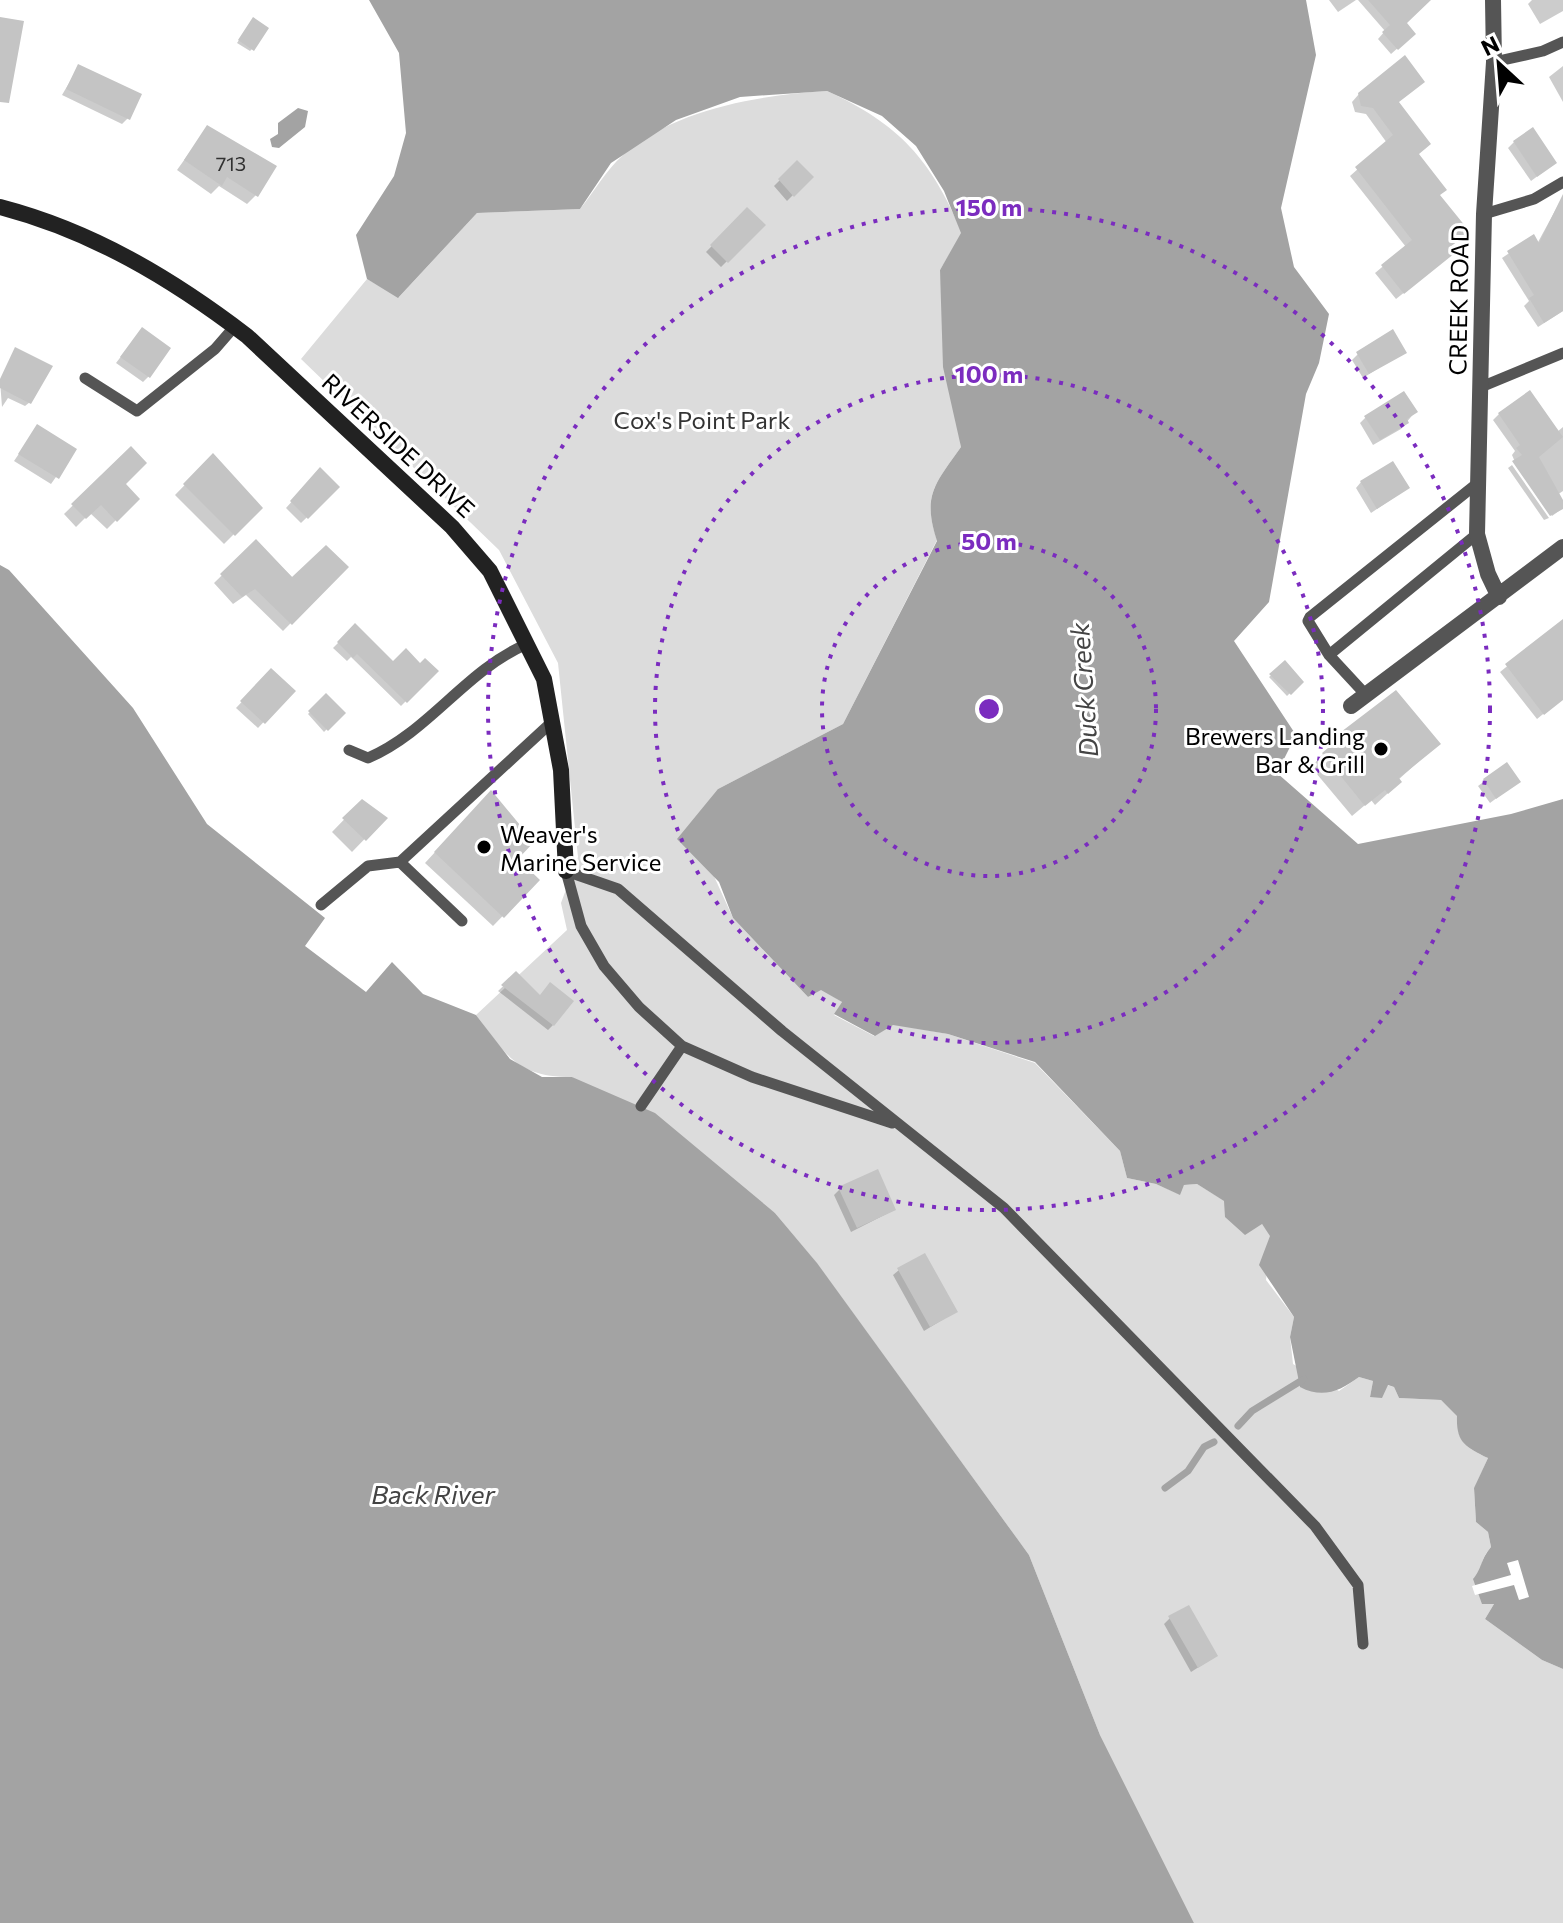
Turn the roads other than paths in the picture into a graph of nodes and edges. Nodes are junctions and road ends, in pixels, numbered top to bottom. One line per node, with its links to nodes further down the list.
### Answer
1 (1493, 0): 3 (street, CREEK ROAD)
2 (1563, 42): 3 (lane)
3 (1494, 62): 6 (street, CREEK ROAD)
4 (1563, 182): 6 (lane)
5 (0, 207): 7 (street, RIVERSIDE DRIVE)
6 (1484, 214): 10 (street, CREEK ROAD)
7 (235, 326): 9 (lane); 15 (street, RIVERSIDE DRIVE)
8 (1563, 353): 10 (lane)
9 (85, 378)
10 (1481, 387): 11 (street, CREEK ROAD)
11 (1479, 482): 12 (street, CREEK ROAD); 16 (lane)
12 (1477, 534): 14 (street, CREEK ROAD); 16 (lane)
13 (1563, 547): 14 (street)
14 (1499, 597): 17 (street)
15 (527, 644): 19 (street, RIVERSIDE DRIVE); 20 (lane)
16 (1329, 655): 17 (lane)
17 (1366, 695): 18 (street)
18 (1351, 706)
19 (553, 721): 21 (lane); 22 (street, RIVERSIDE DRIVE)
20 (349, 750)
21 (400, 862): 23 (lane); 24 (lane)
22 (566, 871): 25 (lane); 27 (lane)
23 (321, 905)
24 (462, 921)
25 (682, 1046): 26 (lane); 27 (lane)
26 (641, 1106)
27 (900, 1126): 28 (lane)
28 (1363, 1644)

